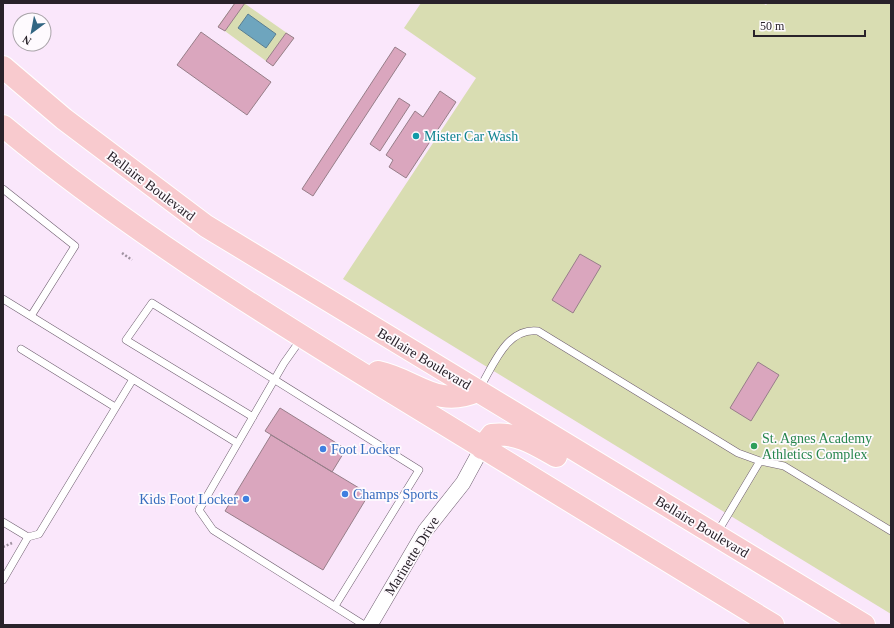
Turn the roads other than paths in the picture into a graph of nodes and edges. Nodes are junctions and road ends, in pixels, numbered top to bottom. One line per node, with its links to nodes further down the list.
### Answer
1 (3, 67): 11 (main road, Bellaire Boulevard)
2 (3, 126): 6 (main road)
3 (3, 189): 5 (lane)
4 (3, 299): 5 (lane)
5 (31, 316): 9 (lane)
6 (302, 337): 8 (main road); 10 (lane)
7 (21, 349): 12 (lane)
8 (363, 374): 11 (main road); 15 (main road)
9 (133, 379): 12 (lane); 14 (lane)
10 (275, 379): 13 (lane); 13 (lane); 23 (lane)
11 (478, 391): 16 (lane); 17 (main road, Bellaire Boulevard)
12 (115, 407): 21 (lane)
13 (253, 417): 14 (lane)
14 (237, 443): 23 (lane)
15 (482, 448): 17 (main road); 25 (street, Marinette Drive); 26 (main road)
16 (760, 461): 19 (lane); 20 (lane)
17 (635, 486): 20 (main road, Bellaire Boulevard)
18 (3, 522): 21 (lane)
19 (891, 531)
20 (716, 535): 27 (main road, Bellaire Boulevard)
21 (28, 538): 22 (lane)
22 (3, 580)
23 (335, 606): 24 (lane)
24 (364, 625)
25 (370, 625)
26 (773, 625)
27 (864, 625)

